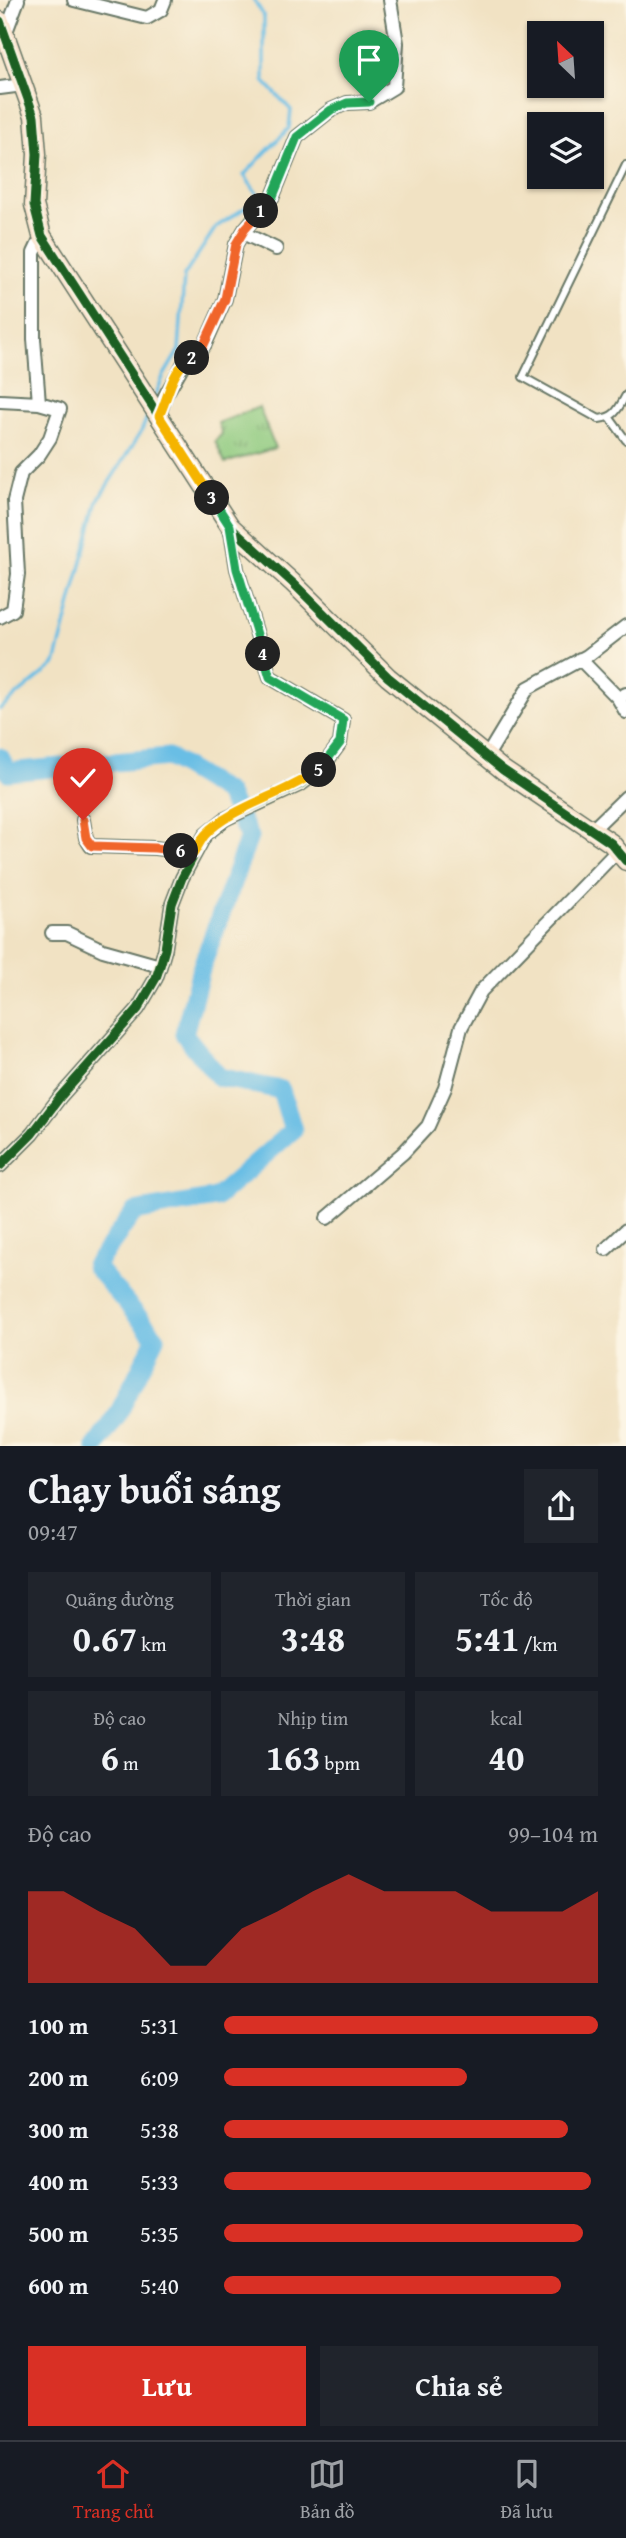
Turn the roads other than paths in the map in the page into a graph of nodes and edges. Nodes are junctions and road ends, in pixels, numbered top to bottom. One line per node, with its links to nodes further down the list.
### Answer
1 (19, 0): 5 (street)
2 (75, 0): 3 (street)
3 (165, 0)
4 (390, 0): 9 (street)
5 (3, 26): 6 (street)
6 (23, 85): 7 (street); 10 (street)
7 (0, 88)
8 (626, 164): 16 (lane)
9 (243, 233): 11 (street); 15 (street)
10 (42, 236): 14 (street); 15 (street)
11 (276, 250)
12 (626, 395): 16 (lane)
13 (0, 401): 14 (street)
14 (39, 403): 19 (street)
15 (154, 410): 18 (street)
16 (610, 418): 17 (lane)
17 (626, 440)
18 (230, 526): 24 (street); 28 (street)
19 (0, 617)
20 (626, 626): 21 (street)
21 (580, 659): 22 (street); 24 (street)
22 (622, 696): 23 (street)
23 (626, 712)
24 (487, 756): 27 (street)
25 (626, 797): 27 (street)
26 (83, 820): 28 (street)
27 (592, 830): 29 (street)
28 (194, 853): 31 (street)
29 (622, 856): 33 (street)
30 (52, 933): 31 (street)
31 (160, 966): 32 (street)
32 (0, 1166)
33 (327, 1218)
34 (626, 1230): 35 (street)
35 (606, 1249)

